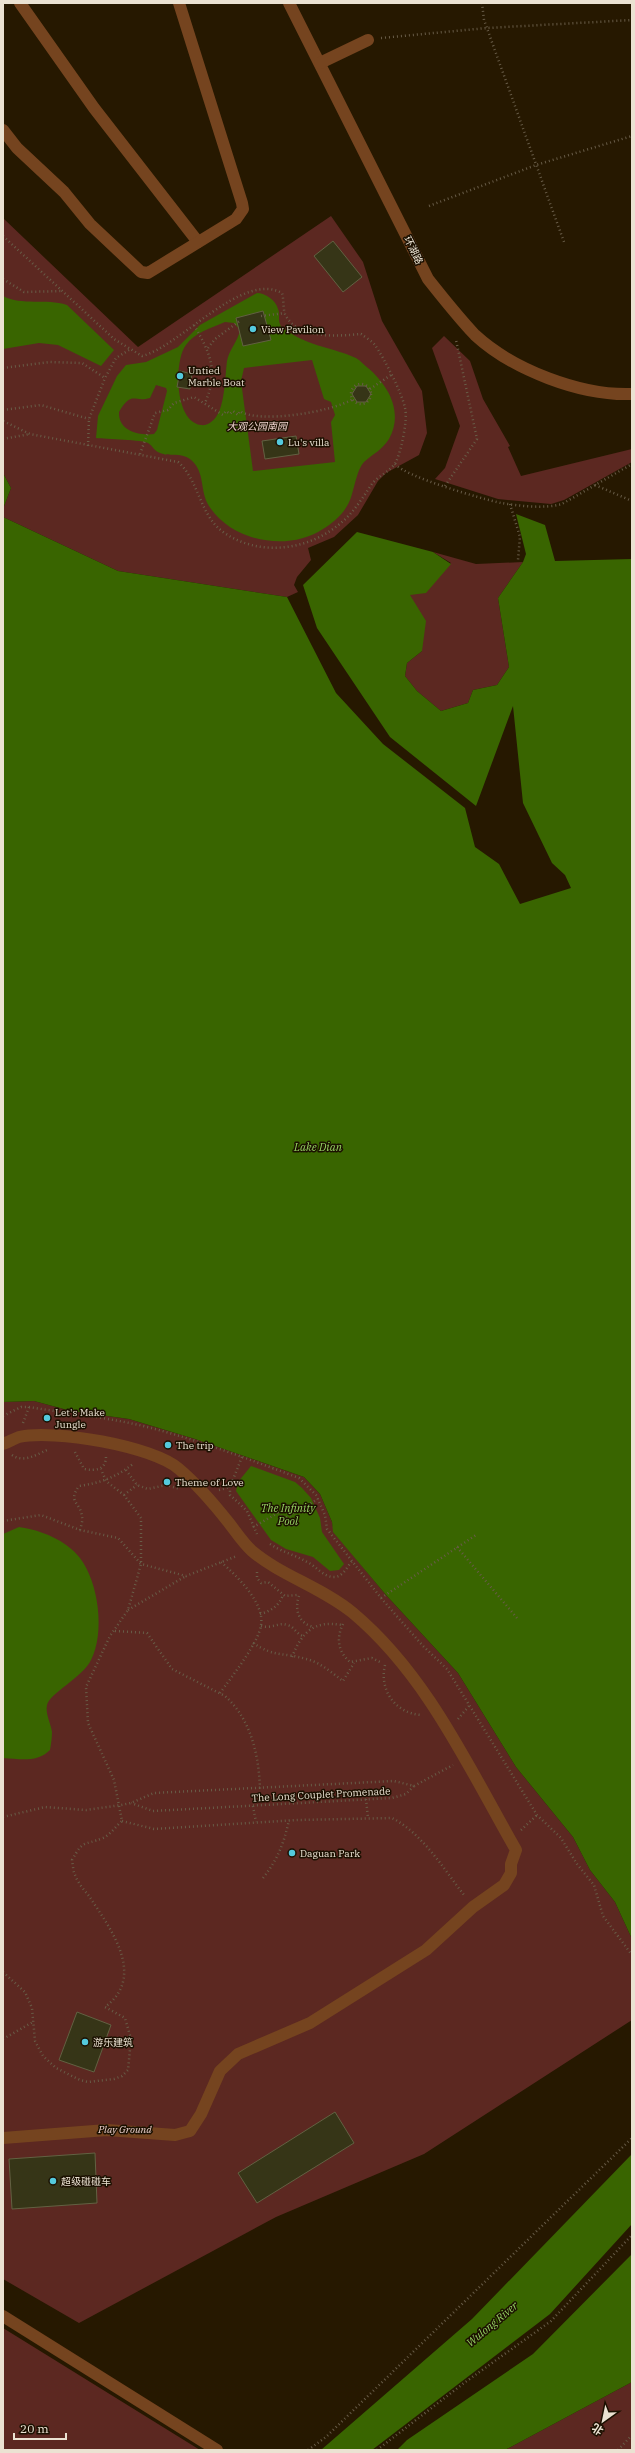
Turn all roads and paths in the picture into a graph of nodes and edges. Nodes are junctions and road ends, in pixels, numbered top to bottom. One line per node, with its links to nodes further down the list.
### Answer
1 (20, 3): 14 (street)
2 (178, 3): 14 (street)
3 (289, 3): 8 (street, 环湖路)
4 (482, 3): 6 (path)
5 (632, 20): 6 (path)
6 (487, 28): 7 (path); 11 (path)
7 (368, 40): 8 (street)
8 (320, 63): 29 (street, 环湖路)
9 (3, 130): 14 (street)
10 (632, 136): 11 (path)
11 (536, 165): 12 (path); 15 (path)
12 (429, 206)
13 (3, 236): 17 (path)
14 (198, 242)
15 (564, 242)
16 (3, 279): 17 (path)
17 (63, 292): 24 (path)
18 (285, 313): 19 (path); 21 (path); 26 (path)
19 (261, 316)
20 (241, 320): 23 (path)
21 (194, 325): 23 (path); 24 (path)
22 (456, 340): 42 (path)
23 (208, 348): 31 (path)
24 (129, 350): 27 (path)
25 (3, 368): 27 (path)
26 (391, 375): 28 (path); 39 (path)
27 (105, 378): 33 (path)
28 (370, 389): 30 (path); 30 (path)
29 (632, 394)
30 (353, 399): 31 (path)
31 (205, 403): 38 (path)
32 (3, 410): 33 (path)
33 (89, 419): 37 (path)
34 (3, 421): 35 (path)
35 (30, 434): 36 (path); 37 (path)
36 (3, 439)
37 (88, 446): 38 (path)
38 (140, 454): 39 (path)
39 (395, 464): 42 (path)
40 (632, 464): 41 (path)
41 (595, 484): 43 (path); 44 (path)
42 (445, 486): 44 (path)
43 (632, 501)
44 (510, 504): 45 (path)
45 (518, 560)
46 (105, 1442): 47 (street); 50 (street); 52 (path)
47 (3, 1444): 48 (path)
48 (51, 1449)
49 (71, 1450): 52 (path)
50 (143, 1452): 53 (path); 55 (street)
51 (242, 1456): 60 (path)
52 (100, 1469): 54 (path)
53 (126, 1470): 54 (path); 56 (path)
54 (106, 1481): 57 (path); 61 (path)
55 (195, 1484): 56 (path); 66 (street)
56 (137, 1485): 57 (path)
57 (124, 1495): 69 (path)
58 (318, 1499): 60 (path)
59 (3, 1521): 61 (path)
60 (253, 1527): 63 (path)
61 (80, 1530): 69 (path)
62 (476, 1535): 65 (path)
63 (259, 1536)
64 (268, 1542): 67 (path)
65 (457, 1547): 73 (path); 77 (path)
66 (251, 1550): 68 (path); 71 (street)
67 (352, 1561)
68 (221, 1562): 70 (path); 76 (path)
69 (141, 1564): 70 (path); 74 (path)
70 (186, 1576): 74 (path)
71 (307, 1583): 75 (street); 80 (path)
72 (284, 1595): 76 (path)
73 (381, 1598)
74 (128, 1610): 81 (path)
75 (353, 1612): 78 (path); 84 (street)
76 (260, 1614): 79 (path)
77 (516, 1618)
78 (342, 1625): 80 (path); 86 (path)
79 (261, 1626): 82 (path); 83 (path)
80 (314, 1627): 82 (path)
81 (115, 1631): 88 (path); 95 (path)
82 (303, 1636): 85 (path)
83 (253, 1643): 85 (path); 88 (path)
84 (392, 1651): 87 (path); 89 (street)
85 (292, 1657): 86 (path)
86 (354, 1663): 87 (path)
87 (385, 1666): 89 (path)
88 (220, 1694): 92 (path)
89 (438, 1714): 90 (street)
90 (466, 1761): 91 (path); 103 (street)
91 (414, 1786): 92 (path, The Long Couplet Promenade); 93 (path, The Long Couplet Promenade)
92 (260, 1789): 94 (path, The Long Couplet Promenade)
93 (366, 1799): 96 (path, The Long Couplet Promenade); 99 (path)
94 (131, 1803): 95 (path); 96 (path, The Long Couplet Promenade)
95 (121, 1805): 98 (path); 101 (path)
96 (253, 1806): 102 (path)
97 (537, 1815): 103 (path)
98 (3, 1817)
99 (368, 1818): 100 (path); 105 (path)
100 (289, 1820): 102 (path); 104 (path)
101 (122, 1821): 102 (path); 107 (path)
102 (256, 1822)
103 (510, 1840): 105 (street)
104 (263, 1878)
105 (473, 1907): 109 (street)
106 (3, 1972): 107 (path)
107 (33, 2022): 108 (path)
108 (3, 2039)
109 (3, 2138)
110 (632, 2138): 115 (path)
111 (632, 2235): 116 (path)
112 (3, 2316): 114 (street)
113 (632, 2436): 117 (path)
114 (217, 2450)
115 (308, 2450)
116 (377, 2450)
117 (618, 2450)

